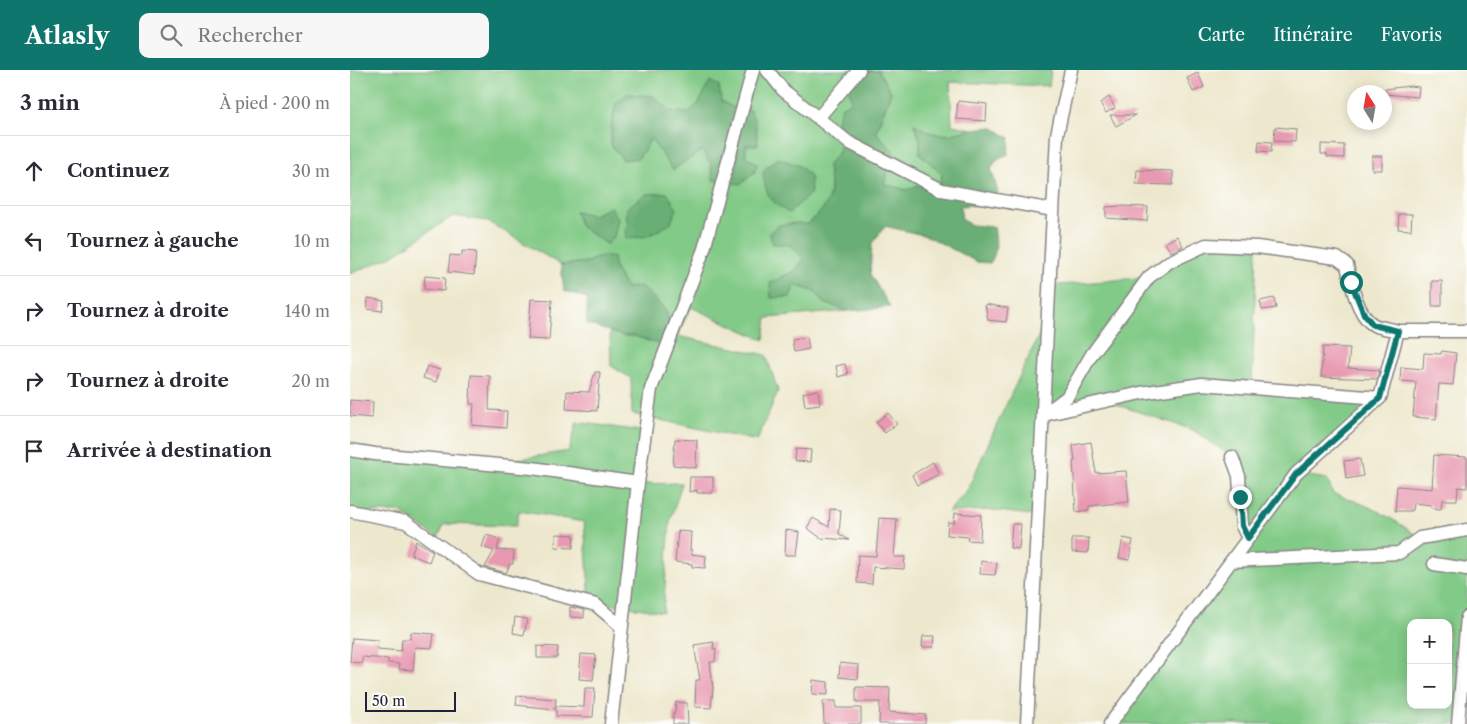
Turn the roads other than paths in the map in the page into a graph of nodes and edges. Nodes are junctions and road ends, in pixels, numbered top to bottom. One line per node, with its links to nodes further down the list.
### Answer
1 (753, 70): 13 (street)
2 (767, 70): 5 (street)
3 (859, 70): 5 (street)
4 (1071, 70): 6 (street)
5 (818, 118): 6 (street)
6 (1053, 210): 10 (street)
7 (1398, 331): 8 (street); 9 (street); 10 (street)
8 (1467, 331)
9 (1380, 398): 10 (street); 16 (street)
10 (1043, 415): 23 (street)
11 (350, 450): 13 (street)
12 (1232, 457): 16 (street)
13 (638, 482): 21 (street)
14 (350, 511): 21 (street)
15 (1467, 530): 17 (street)
16 (1248, 538): 17 (street)
17 (1231, 561): 24 (street)
18 (1434, 564): 19 (street)
19 (1467, 569)
20 (1467, 617): 25 (street)
21 (622, 627): 22 (street)
22 (611, 724)
23 (1027, 724)
24 (1110, 724)
25 (1458, 724)

